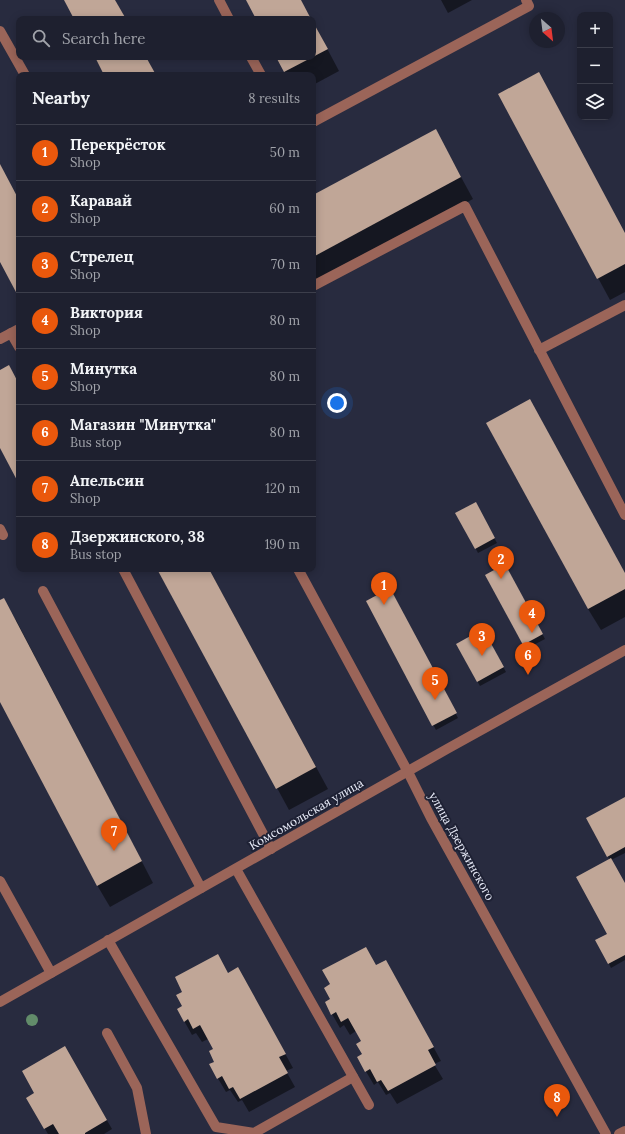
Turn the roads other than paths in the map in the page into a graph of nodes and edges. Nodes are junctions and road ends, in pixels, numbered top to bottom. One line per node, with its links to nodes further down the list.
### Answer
1 (219, 0): 3 (street)
2 (526, 0): 10 (street)
3 (227, 16)
4 (0, 31): 5 (street)
5 (16, 59)
6 (16, 60): 8 (street)
7 (253, 60): 9 (street)
8 (23, 72)
9 (259, 72)
10 (316, 120)
11 (316, 284): 15 (street)
12 (625, 305): 15 (street)
13 (7, 334): 14 (street)
14 (16, 344)
15 (539, 350): 16 (street)
16 (625, 515)
17 (125, 572): 22 (street)
18 (300, 572): 21 (street, улица Дзержинского)
19 (43, 592): 25 (street)
20 (625, 650): 21 (street, Комсомольская улица)
21 (408, 772): 22 (street, Комсомольская улица); 34 (street, улица Дзержинского)
22 (271, 849): 23 (street, Комсомольская улица)
23 (236, 869): 25 (street, Комсомольская улица); 30 (street)
24 (0, 881): 27 (street)
25 (201, 888): 26 (street, Комсомольская улица)
26 (108, 940): 27 (street, Комсомольская улица); 30 (street)
27 (51, 973): 28 (street, Комсомольская улица)
28 (0, 1002)
29 (107, 1033): 33 (street)
30 (353, 1077): 31 (street)
31 (369, 1105)
32 (625, 1131): 35 (street)
33 (146, 1134)
34 (606, 1134)
35 (619, 1134)

